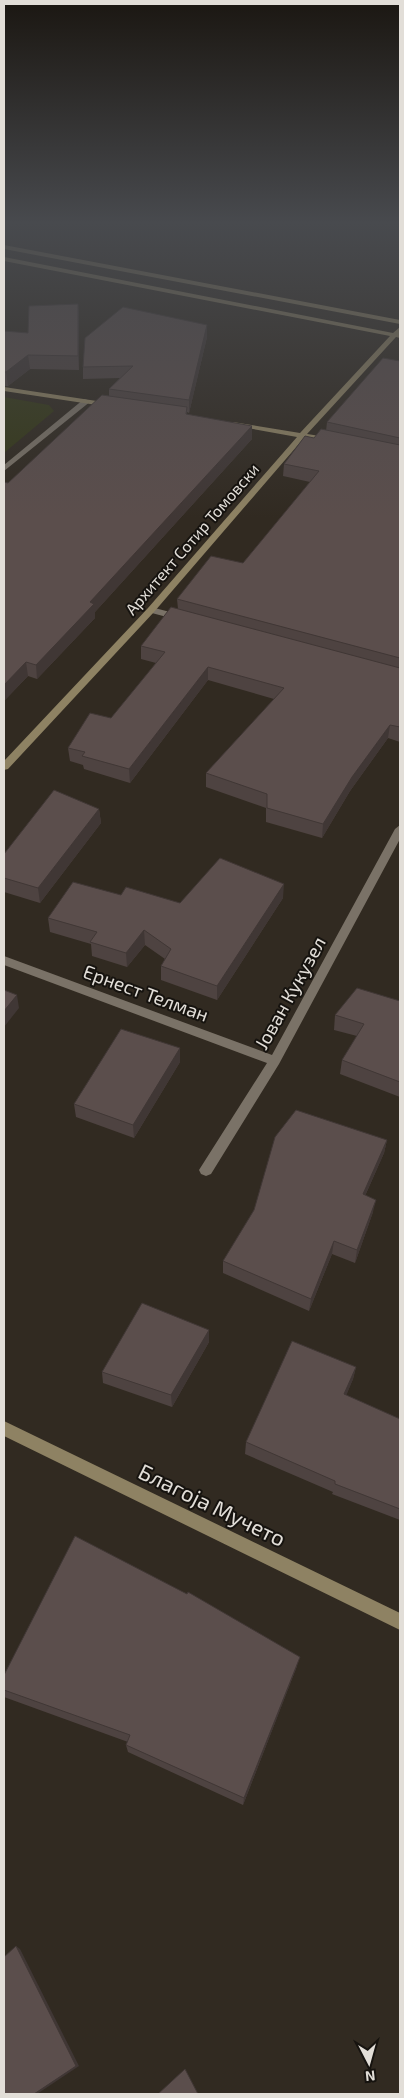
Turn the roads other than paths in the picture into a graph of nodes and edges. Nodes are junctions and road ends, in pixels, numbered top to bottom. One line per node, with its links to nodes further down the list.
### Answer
1 (329, 322): 3 (street)
2 (400, 328): 3 (street, Архитект Сотир Томовски)
3 (397, 335): 8 (street, Архитект Сотир Томовски)
4 (4, 389): 5 (street)
5 (87, 401): 6 (street); 10 (street)
6 (121, 406)
7 (228, 423): 8 (street)
8 (303, 434): 9 (street); 11 (street, Архитект Сотир Томовски)
9 (336, 442)
10 (4, 469)
11 (150, 610): 12 (street); 13 (street, Архитект Сотир Томовски)
12 (189, 620)
13 (4, 767)
14 (400, 829): 16 (street, Јован Кукузел)
15 (4, 960): 16 (street, Ернест Телман)
16 (275, 1061): 17 (street, Јован Кукузел)
17 (206, 1170)
18 (4, 1428): 19 (street, Благоја Мучето)
19 (400, 1622)

